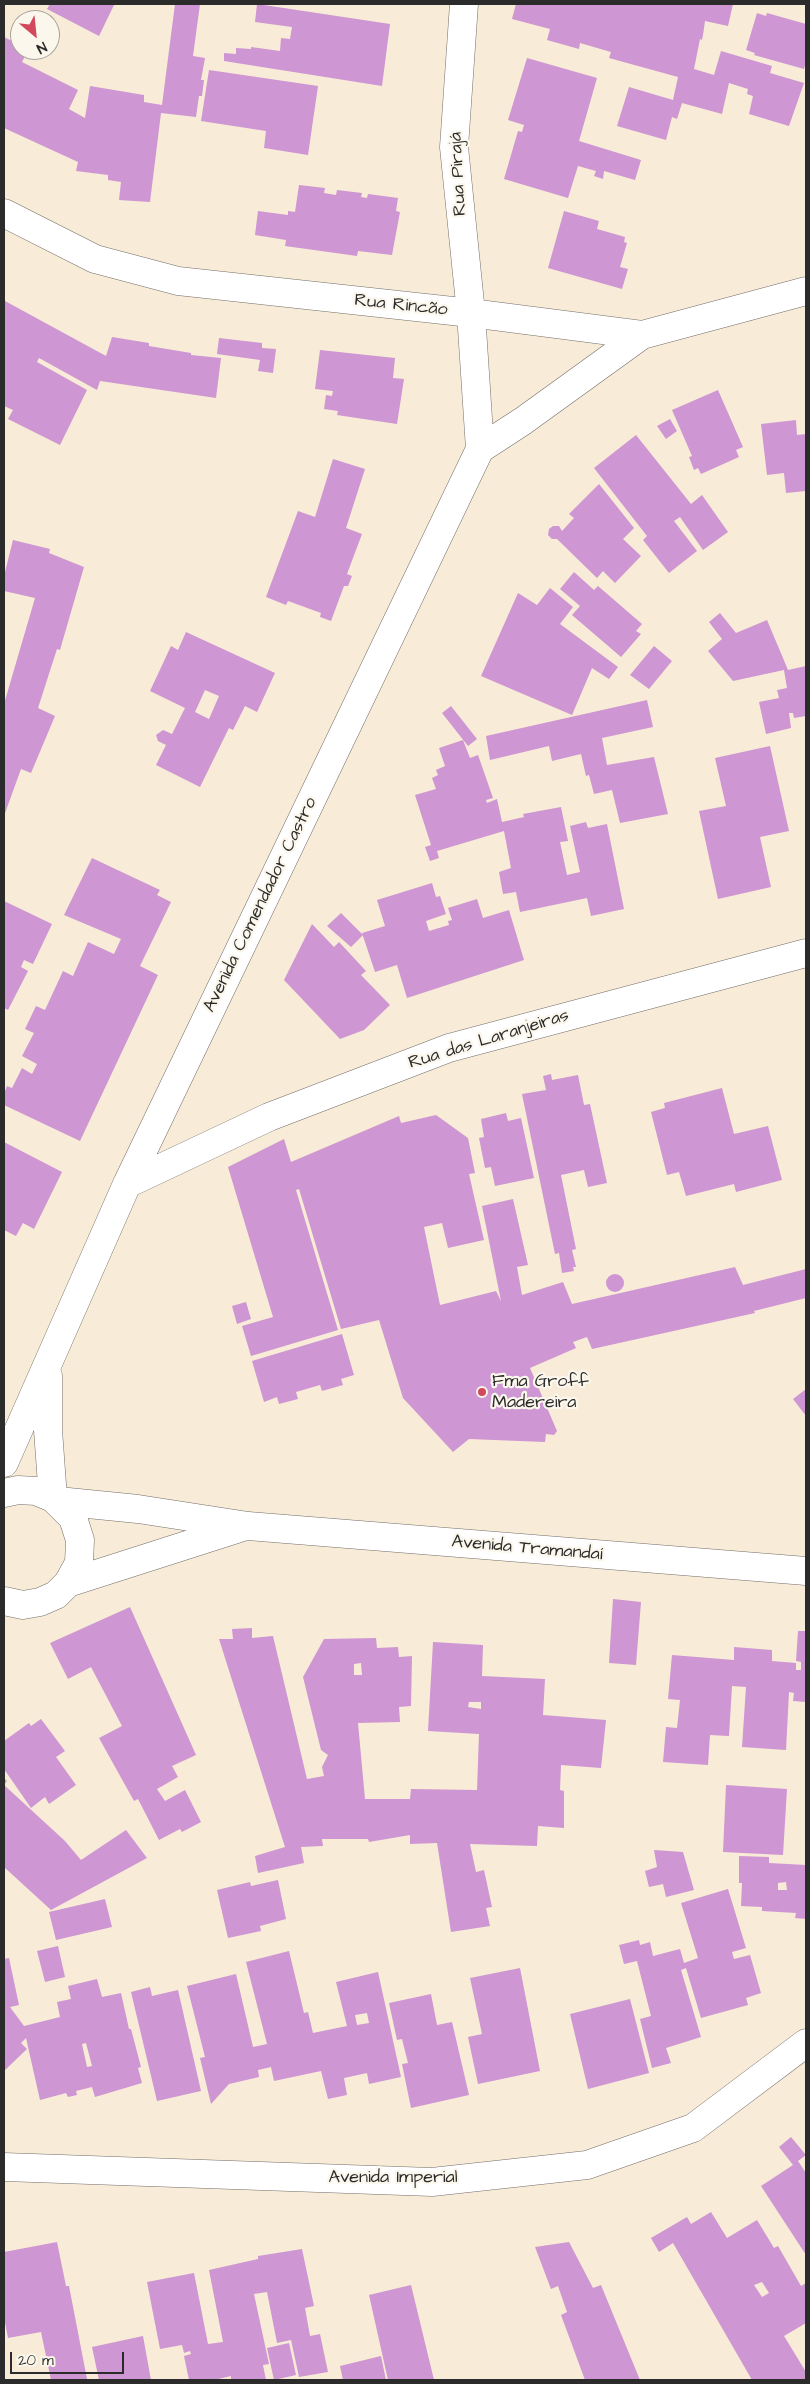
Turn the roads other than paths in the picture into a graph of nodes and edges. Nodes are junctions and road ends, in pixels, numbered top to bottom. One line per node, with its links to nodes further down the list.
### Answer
1 (464, 4): 4 (street, Rua Pirajá)
2 (4, 213): 4 (street, Rua Rincão)
3 (806, 291): 5 (street, Rua Rincão)
4 (471, 313): 5 (street, Rua Rincão); 6 (street, Avenida Comendador Castro)
5 (642, 335): 6 (street)
6 (480, 449): 8 (street, Avenida Comendador Castro)
7 (806, 953): 8 (street, Rua das Laranjeiras)
8 (127, 1184): 9 (street, Avenida Comendador Castro)
9 (49, 1365): 10 (street, Avenida Comendador Castro); 12 (street, Avenida Comendador Castro)
10 (4, 1463)
11 (4, 1493): 12 (street, Avenida Tramandaí)
12 (55, 1500): 13 (street, Avenida Tramandaí); 15 (street)
13 (248, 1526): 14 (street, Avenida Tramandaí); 15 (street, Avenida Tramandaí)
14 (806, 1571)
15 (68, 1583): 16 (street)
16 (10, 1608)
17 (806, 2043): 18 (street, Avenida Imperial)
18 (4, 2167)

